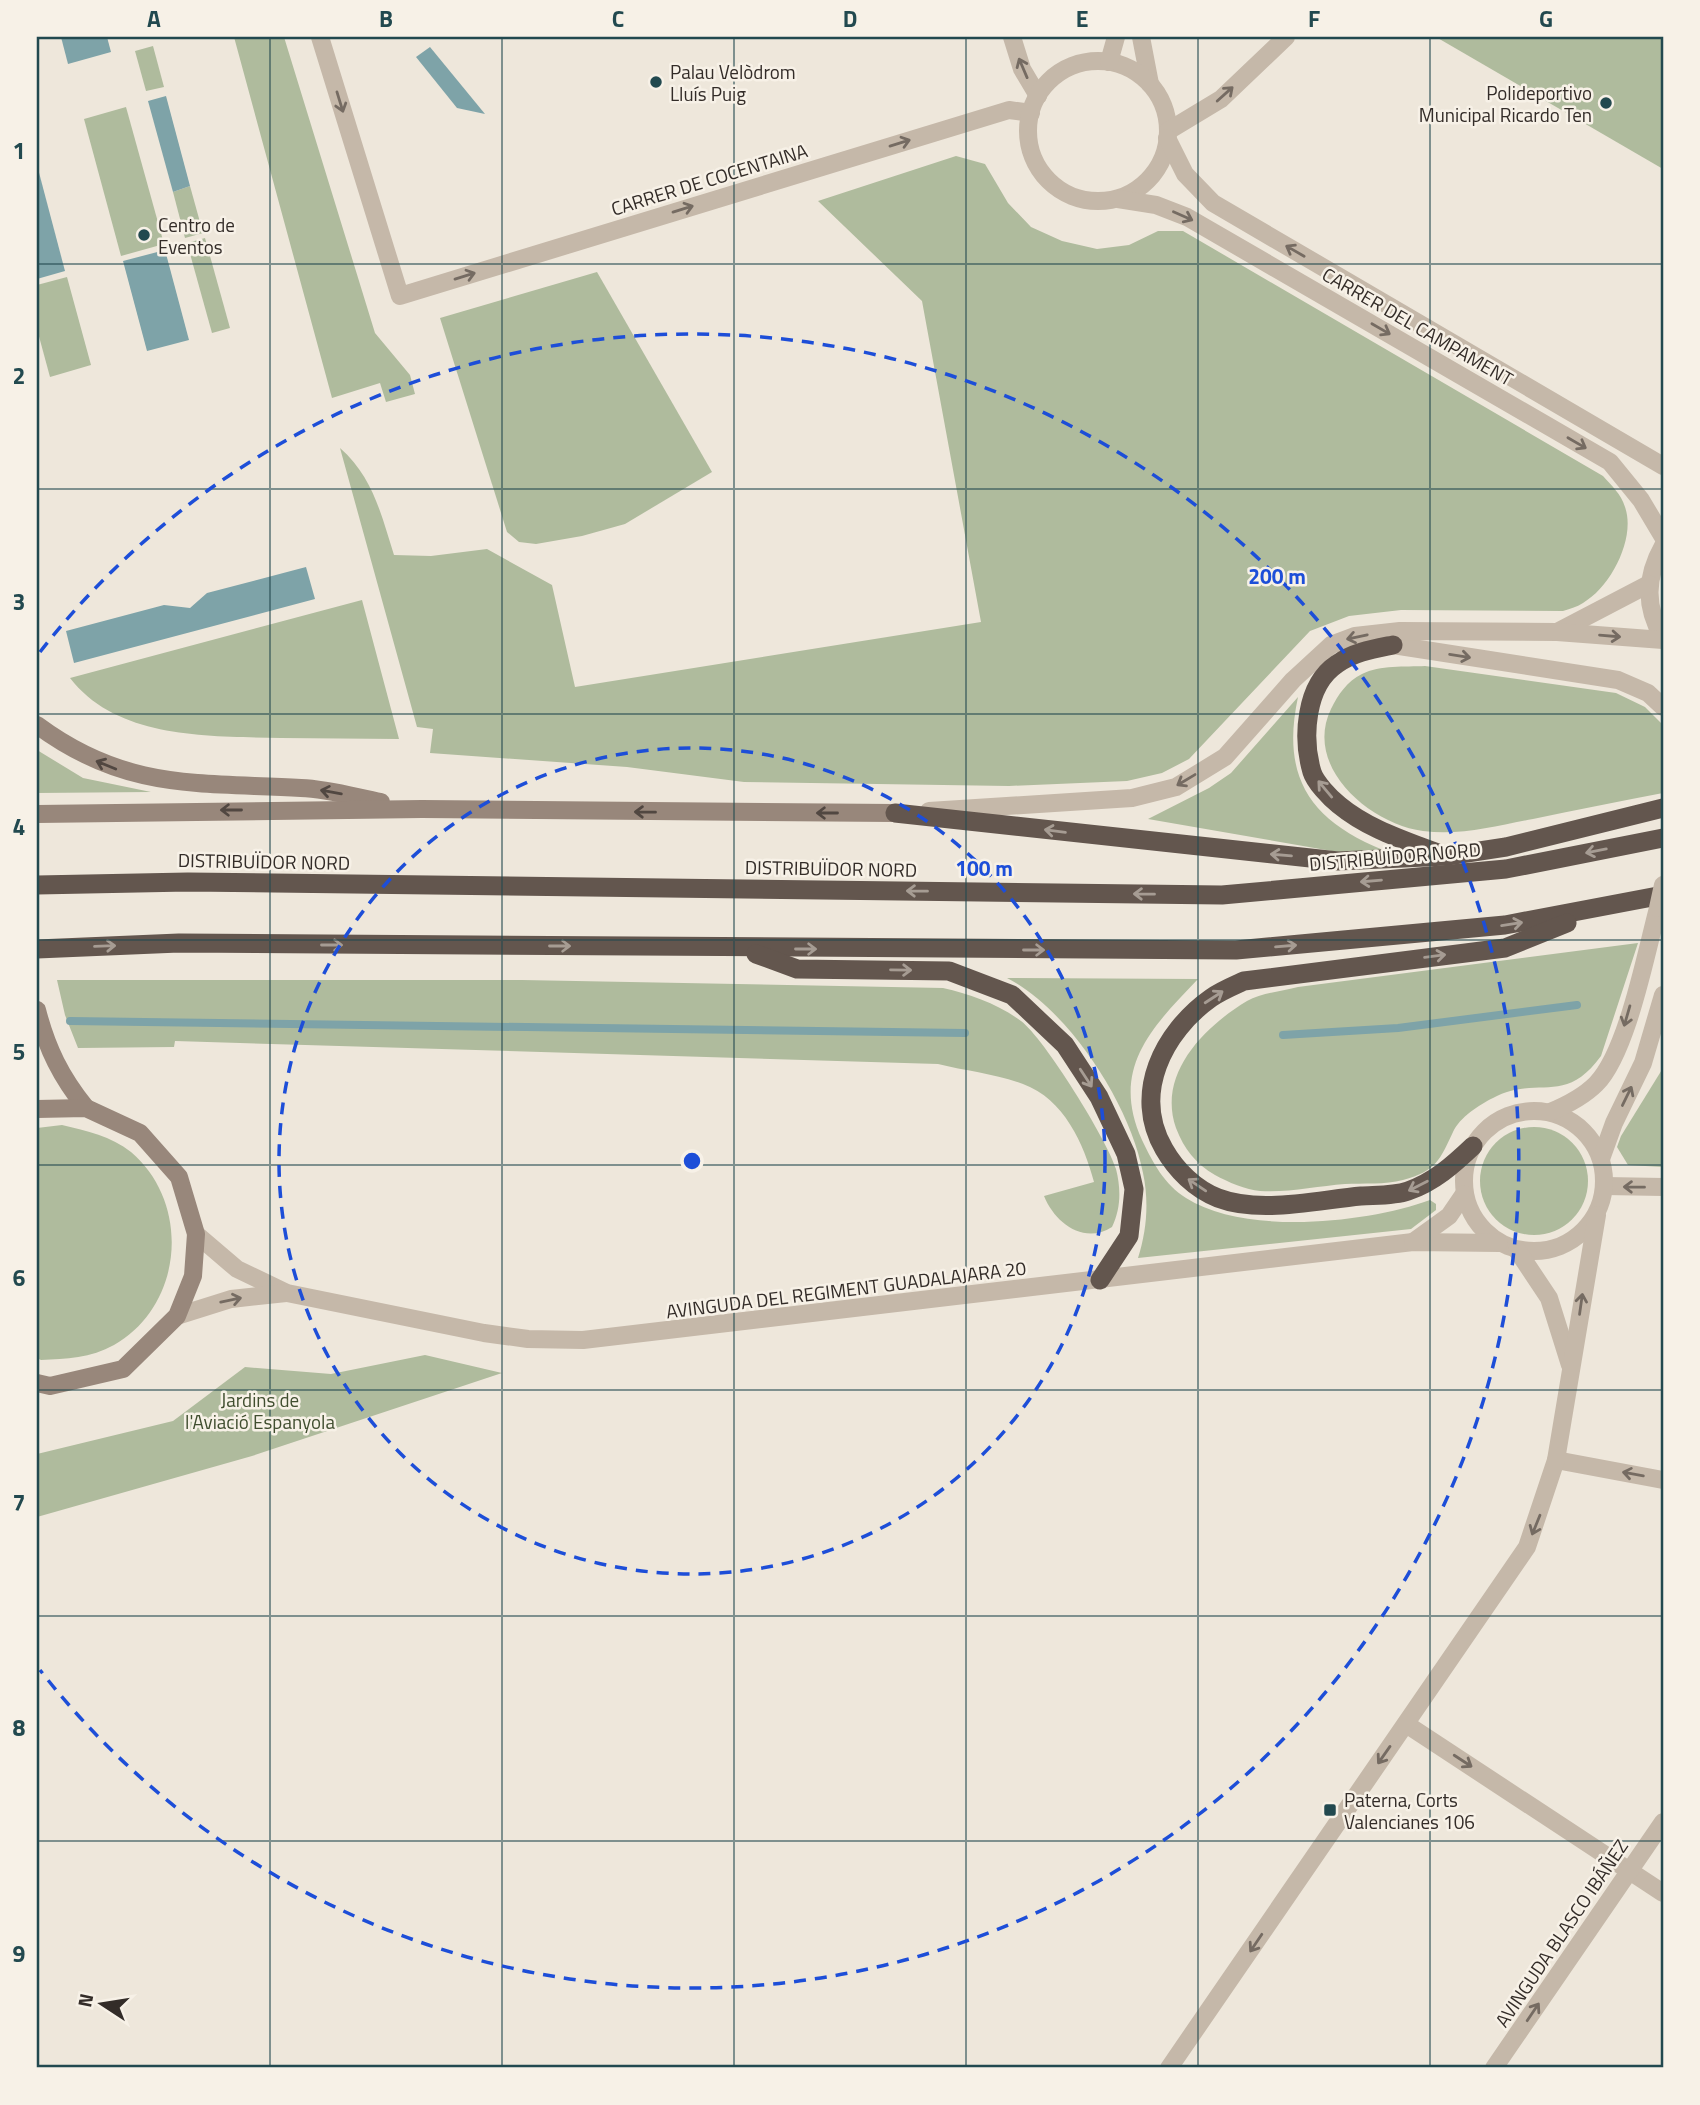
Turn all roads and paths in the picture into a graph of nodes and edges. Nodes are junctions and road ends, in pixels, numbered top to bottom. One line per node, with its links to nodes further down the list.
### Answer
1 (320, 37): 8 (street, CARRER DE COCENTAINA, one-way to 8)
2 (1013, 37): 8 (street, one-way to 2)
3 (1116, 37): 6 (street)
4 (1141, 37): 7 (street)
5 (1286, 37): 9 (street, one-way to 5)
6 (1108, 62): 7 (street); 8 (street)
7 (1150, 83): 9 (street)
8 (1035, 105): 10 (street)
9 (1168, 135): 10 (street); 11 (street, CARRER DEL CAMPAMENT, one-way to 9)
10 (1118, 200): 12 (street, CARRER DEL CAMPAMENT, one-way to 12)
11 (1663, 466)
12 (1663, 537)
13 (1663, 546): 14 (street)
14 (1649, 584): 15 (street); 17 (street)
15 (1557, 632): 16 (street); 17 (street, one-way to 17)
16 (1450, 633): 18 (street); 23 (street, one-way to 23)
17 (1663, 639)
18 (1392, 645): 19 (street, one-way to 19); 26 (highway, one-way to 18)
19 (1663, 707)
20 (37, 725): 22 (main road, one-way to 20)
21 (1663, 808): 26 (highway)
22 (422, 809): 23 (main road, one-way to 22); 24 (main road, one-way to 24)
23 (895, 813): 26 (highway, one-way to 23)
24 (37, 814)
25 (1663, 838): 27 (highway, DISTRIBUÏDOR NORD, one-way to 27)
26 (1447, 856)
27 (37, 885)
28 (1663, 885): 29 (street, bridge)
29 (1661, 901): 30 (highway); 37 (street, one-way to 37)
30 (1604, 908): 31 (highway, one-way to 30); 38 (highway, one-way to 30)
31 (738, 948): 32 (highway, one-way to 31); 48 (highway, one-way to 48)
32 (37, 949)
33 (1663, 995): 39 (street, one-way to 33)
34 (37, 1010): 35 (main road)
35 (86, 1108): 36 (main road); 44 (main road)
36 (37, 1109)
37 (1550, 1112): 38 (street); 39 (street)
38 (1473, 1146): 42 (street)
39 (1601, 1159): 40 (street)
40 (1605, 1186): 41 (street, one-way to 40); 43 (street)
41 (1663, 1186)
42 (1464, 1194): 45 (street, AVINGUDA DEL REGIMENT GUADALAJARA 20); 46 (street)
43 (1597, 1215): 47 (street); 51 (street, one-way to 43)
44 (196, 1234): 49 (street, AVINGUDA DEL REGIMENT GUADALAJARA 20); 50 (main road)
45 (1413, 1242): 46 (street, AVINGUDA DEL REGIMENT GUADALAJARA 20); 48 (street, AVINGUDA DEL REGIMENT GUADALAJARA 20)
46 (1499, 1243): 47 (street)
47 (1517, 1250): 51 (street)
48 (1100, 1280): 49 (street, AVINGUDA DEL REGIMENT GUADALAJARA 20)
49 (287, 1293): 50 (street, AVINGUDA DEL REGIMENT GUADALAJARA 20, one-way to 49)
50 (177, 1316): 52 (main road)
51 (1572, 1372): 53 (street)
52 (41, 1386)
53 (1556, 1460): 54 (street, one-way to 53); 55 (street, one-way to 55)
54 (1663, 1479)
55 (1406, 1724): 57 (street, one-way to 57); 59 (street, one-way to 59)
56 (1663, 1822): 57 (street, AVINGUDA BLASCO IBÁÑEZ)
57 (1630, 1871): 58 (street); 60 (street, AVINGUDA BLASCO IBÁÑEZ, one-way to 57)
58 (1663, 1893)
59 (1170, 2068)
60 (1494, 2068)

